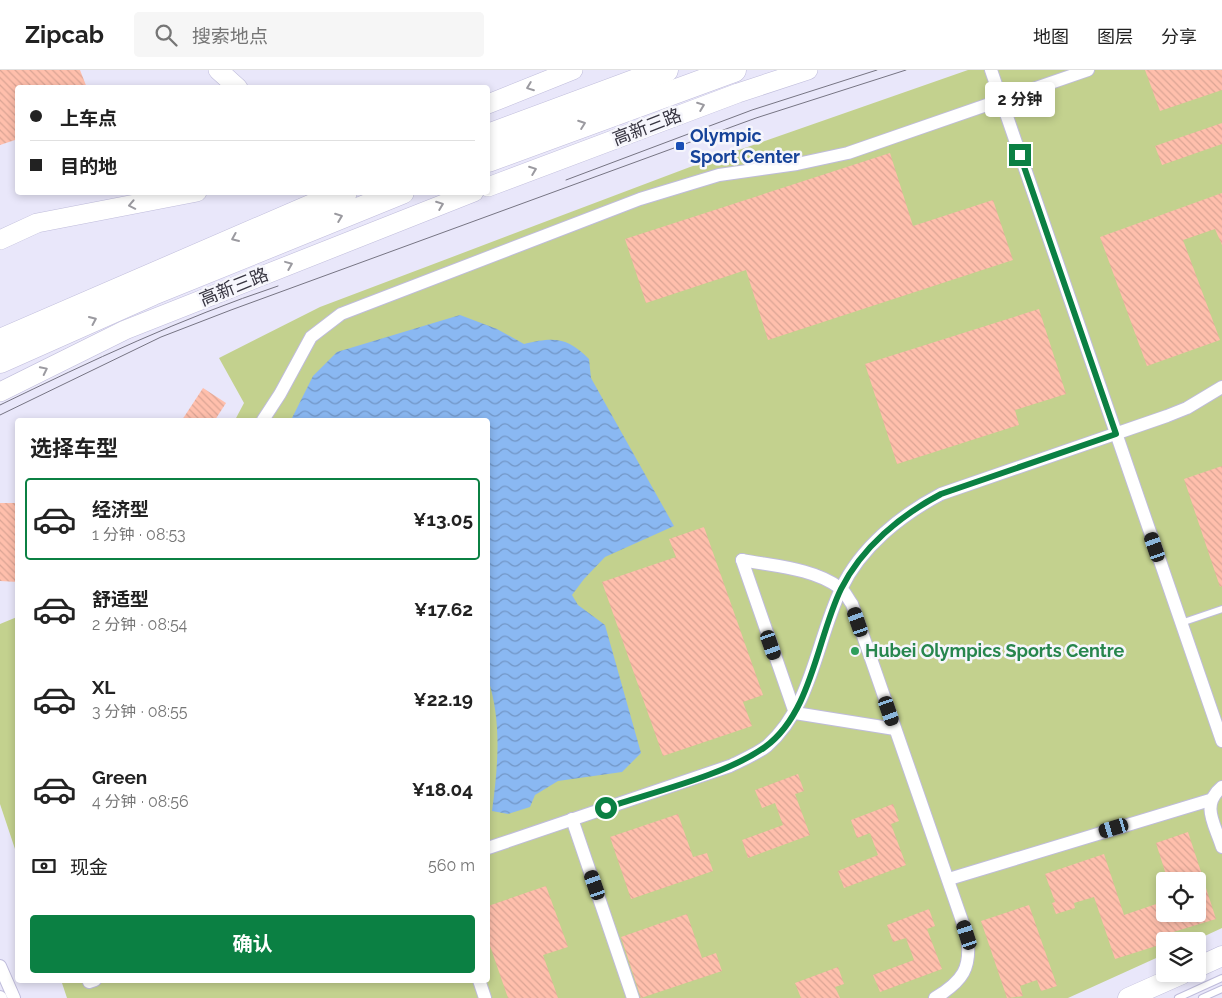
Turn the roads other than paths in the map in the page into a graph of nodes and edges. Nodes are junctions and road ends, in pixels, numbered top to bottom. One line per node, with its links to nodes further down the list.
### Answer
1 (218, 70): 8 (main road)
2 (573, 70): 10 (main road, one-way to 10)
3 (666, 70): 11 (highway)
4 (734, 70): 12 (highway, 高新三路, one-way to 4)
5 (808, 70): 13 (main road, 高新三路, one-way to 5)
6 (991, 70): 9 (street)
7 (1088, 70): 9 (street)
8 (235, 85)
9 (1001, 100): 23 (street); 24 (street)
10 (490, 103)
11 (490, 135)
12 (490, 159)
13 (490, 186)
14 (182, 195): 18 (main road, one-way to 18)
15 (338, 195): 19 (highway, one-way to 19)
16 (395, 195): 20 (highway, 高新三路, one-way to 16)
17 (466, 195): 22 (main road, 高新三路, one-way to 17)
18 (0, 240)
19 (0, 341)
20 (0, 361)
21 (1222, 387): 24 (street)
22 (0, 392)
23 (264, 418)
24 (1116, 434): 25 (street); 27 (street)
25 (841, 589): 28 (street); 28 (street); 29 (street)
26 (1222, 609): 27 (lane)
27 (1181, 623): 30 (street)
28 (795, 712): 29 (street); 33 (street)
29 (895, 729): 36 (street)
30 (1222, 741)
31 (1222, 786): 32 (street)
32 (1210, 800): 35 (street); 36 (street)
33 (572, 819): 34 (street); 46 (street)
34 (490, 847)
35 (1222, 847)
36 (949, 879): 47 (street)
37 (1222, 956): 38 (main road)
38 (1206, 963)
39 (0, 966): 44 (street)
40 (1222, 978): 49 (lane)
41 (1164, 982): 48 (main road)
42 (480, 983): 45 (street)
43 (1222, 989): 50 (lane)
44 (14, 998)
45 (485, 998)
46 (633, 998)
47 (935, 998)
48 (1128, 998)
49 (1178, 998)
50 (1202, 998)

